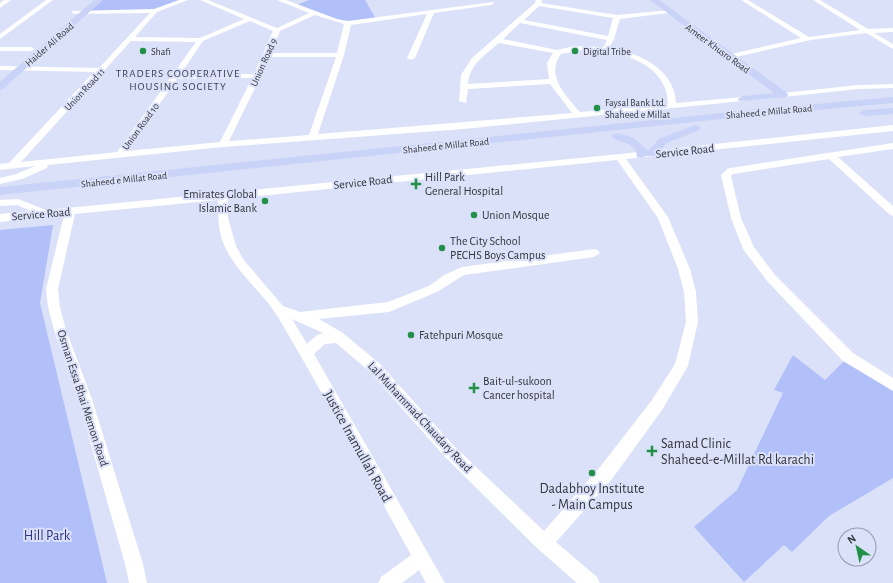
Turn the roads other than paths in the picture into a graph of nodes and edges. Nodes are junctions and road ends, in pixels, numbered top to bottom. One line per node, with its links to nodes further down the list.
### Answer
1 (8, 0): 13 (street)
2 (50, 0): 28 (street)
3 (87, 0): 16 (main road, Haider Ali Road)
4 (98, 0): 17 (main road, Haider Ali Road)
5 (185, 0): 14 (street)
6 (203, 0): 22 (street, Union Road 9)
7 (280, 0): 20 (street)
8 (744, 0): 29 (street)
9 (816, 0): 26 (street)
10 (539, 2): 21 (street); 23 (street)
11 (650, 2): 15 (main road, Ameer Khusro Road); 19 (main road, Ameer Khusro Road)
12 (491, 3): 18 (street)
13 (0, 6)
14 (155, 11): 17 (street); 30 (street, Union Road 11)
15 (668, 11): 19 (street); 41 (main road, Ameer Khusro Road)
16 (74, 12): 17 (street); 36 (main road, Haider Ali Road)
17 (85, 12): 43 (main road, Haider Ali Road)
18 (431, 12): 24 (street); 42 (street)
19 (658, 12): 21 (street); 48 (main road, Ameer Khusro Road)
20 (314, 13): 24 (street); 25 (street)
21 (617, 16): 31 (street)
22 (250, 19): 25 (street, Union Road 9); 32 (street)
23 (518, 21): 31 (street); 33 (street)
24 (348, 23): 40 (street)
25 (277, 30): 39 (street, Union Road 9)
26 (864, 30): 27 (street); 29 (street); 34 (street)
27 (893, 30)
28 (0, 37)
29 (806, 38): 41 (street)
30 (129, 39): 32 (street); 45 (street, Union Road 11)
31 (611, 39): 37 (street)
32 (201, 40): 47 (street, Union Road 10)
33 (496, 40): 38 (street); 52 (street)
34 (893, 47)
35 (0, 49): 36 (street)
36 (30, 49): 44 (main road, Haider Ali Road)
37 (606, 49): 38 (street); 60 (street)
38 (558, 52): 49 (street)
39 (267, 55): 40 (street); 46 (street, Union Road 9)
40 (340, 55): 71 (street)
41 (730, 57): 54 (main road, Ameer Khusro Road)
42 (411, 58)
43 (20, 69): 44 (street); 45 (street); 51 (main road, Haider Ali Road)
44 (2, 70)
45 (101, 70): 79 (street, Union Road 11)
46 (257, 76): 47 (street); 72 (street, Union Road 9)
47 (176, 77): 74 (street, Union Road 10)
48 (744, 78)
49 (553, 81): 52 (street); 66 (street)
50 (893, 86): 54 (street)
51 (0, 87)
52 (464, 87): 58 (street)
53 (756, 87): 55 (main road, Ameer Khusro Road)
54 (783, 95): 55 (main road)
55 (768, 96): 56 (main road)
56 (743, 99): 60 (street); 63 (main road); 67 (main road)
57 (893, 100): 61 (main road, Shaheed e Millat Road)
58 (463, 102)
59 (893, 105): 61 (main road)
60 (672, 106): 66 (street)
61 (830, 106): 63 (main road, Shaheed e Millat Road)
62 (893, 108): 65 (main road)
63 (772, 111): 67 (main road, Shaheed e Millat Road)
64 (893, 111): 65 (main road, Shaheed e Millat Road)
65 (876, 112): 68 (main road, Shaheed e Millat Road)
66 (576, 114): 71 (street)
67 (741, 114): 82 (main road, Shaheed e Millat Road)
68 (695, 128): 70 (main road, Shaheed e Millat Road); 75 (main road)
69 (893, 128): 75 (street, Service Road)
70 (617, 136): 75 (main road); 84 (main road, Shaheed e Millat Road)
71 (313, 137): 72 (street)
72 (223, 144): 74 (street)
73 (893, 146): 76 (street)
74 (120, 154): 78 (street)
75 (646, 155): 77 (street, Service Road)
76 (830, 155): 87 (street); 95 (street)
77 (620, 157): 83 (street, Service Road); 96 (street)
78 (59, 160): 79 (street); 81 (street)
79 (12, 166): 80 (street)
80 (0, 167)
81 (0, 181)
82 (0, 191)
83 (223, 196): 86 (street, Service Road); 91 (street, Lal Muhammad Chaudary Road)
84 (0, 197)
85 (0, 202): 88 (street)
86 (70, 212): 88 (street, Service Road); 98 (street, Osman Essa Bhai Memon Road)
87 (893, 212)
88 (45, 214): 89 (street, Service Road)
89 (0, 218)
90 (594, 253): 92 (street)
91 (279, 309): 92 (street, Lal Muhammad Chaudary Road); 94 (street, Justice Inamullah Road)
92 (298, 316): 93 (street, Lal Muhammad Chaudary Road)
93 (338, 337): 94 (street); 96 (street, Lal Muhammad Chaudary Road)
94 (306, 353): 97 (street, Justice Inamullah Road)
95 (893, 385)
96 (544, 543): 101 (street, Lal Muhammad Chaudary Road)
97 (421, 558): 99 (street); 100 (street, Justice Inamullah Road)
98 (138, 583)
99 (388, 583)
100 (436, 583)
101 (591, 583)

